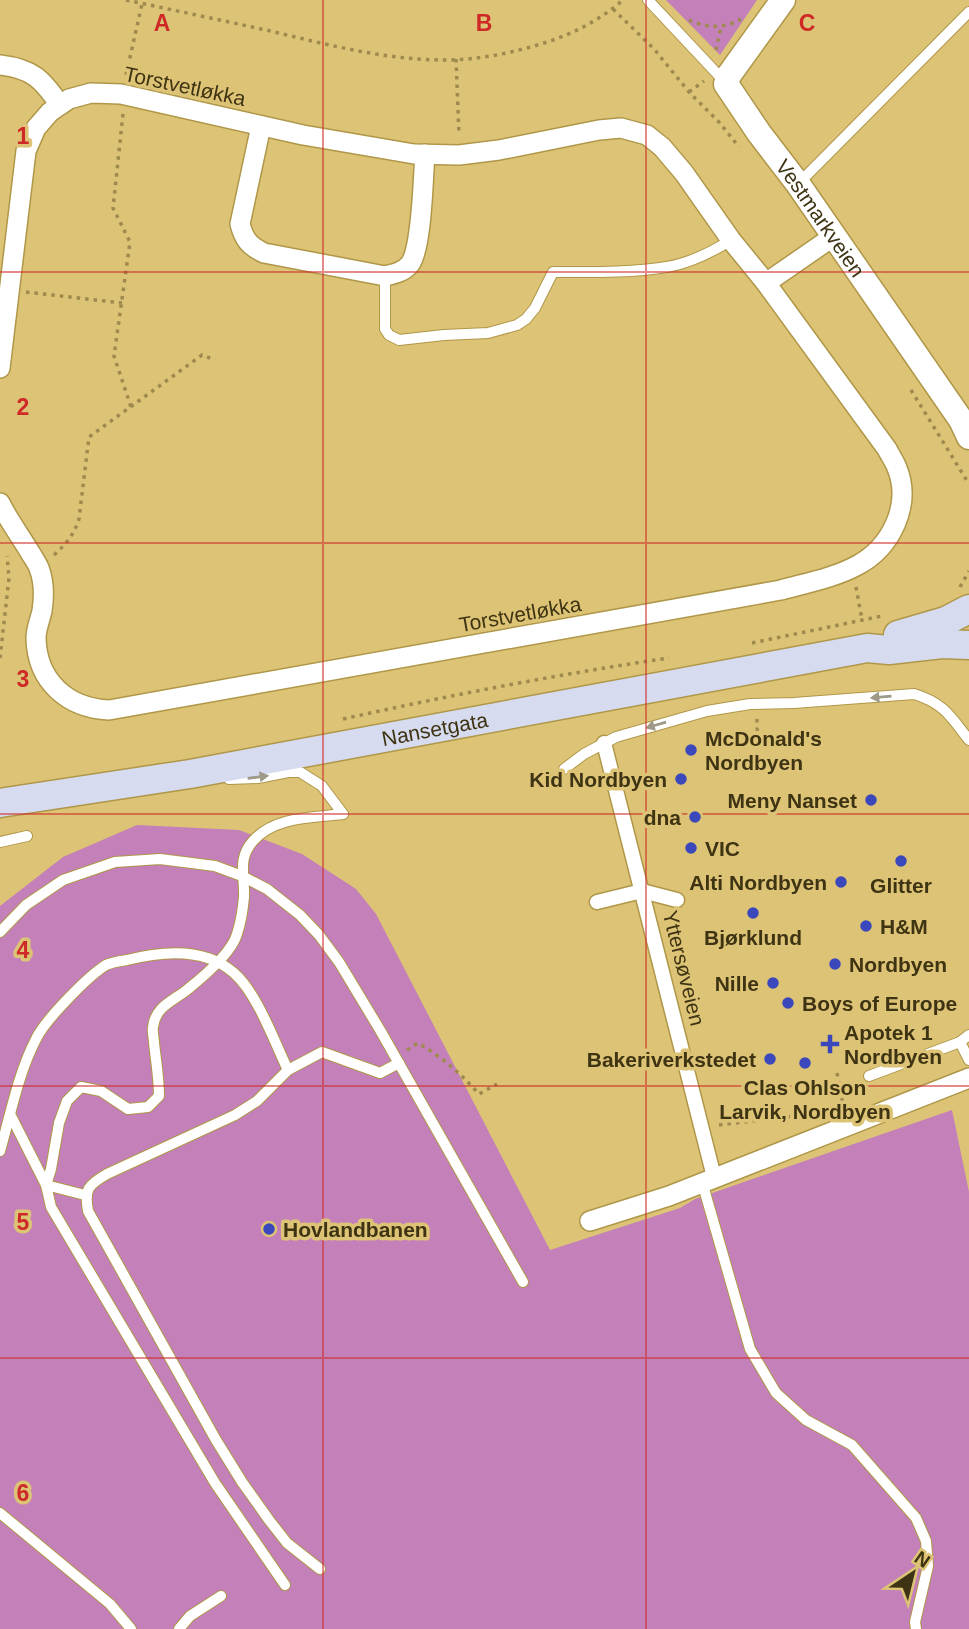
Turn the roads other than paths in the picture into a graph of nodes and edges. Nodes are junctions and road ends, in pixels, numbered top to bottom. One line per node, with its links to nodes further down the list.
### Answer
1 (648, 0): 5 (lane)
2 (783, 0): 5 (street)
3 (969, 12): 9 (lane)
4 (0, 65): 6 (street)
5 (726, 84): 9 (street, Vestmarkveien)
6 (60, 105): 7 (street, Torstvetløkka); 14 (street, Torstvetløkka)
7 (261, 126): 8 (street, Torstvetløkka); 12 (street, Torstvetløkka)
8 (425, 154): 11 (street, Torstvetløkka); 12 (street)
9 (798, 184): 10 (street, Vestmarkveien)
10 (834, 236): 13 (street); 15 (street, Vestmarkveien)
11 (732, 240): 12 (lane); 13 (street, Torstvetløkka)
12 (385, 276)
13 (766, 283): 16 (street, Torstvetløkka)
14 (0, 368)
15 (969, 437)
16 (0, 503)
17 (960, 601): 19 (main road, Nansetgata)
18 (969, 645): 19 (main road, Nansetgata)
19 (867, 648): 23 (main road, Nansetgata)
20 (969, 740): 21 (lane, one-way to 21)
21 (604, 743): 22 (lane); 28 (street, Yttersøveien)
22 (564, 769)
23 (190, 774): 24 (main road, Nansetgata); 27 (lane, one-way to 27)
24 (0, 803)
25 (27, 836): 26 (lane)
26 (0, 842)
27 (242, 876): 31 (lane); 32 (lane); 34 (lane)
28 (642, 891): 29 (street, Yttersøveien); 30 (street, Yttersøveien); 41 (street, Yttersøveien)
29 (677, 900)
30 (597, 902)
31 (0, 932)
32 (218, 962): 36 (lane); 39 (lane); 42 (lane)
33 (964, 1038): 35 (lane); 37 (lane)
34 (397, 1060): 36 (lane); 45 (lane)
35 (969, 1060)
36 (288, 1070): 43 (lane)
37 (869, 1076)
38 (969, 1078): 41 (street)
39 (10, 1116): 40 (lane); 42 (lane)
40 (0, 1151)
41 (708, 1180): 44 (street); 52 (lane)
42 (46, 1185): 43 (lane); 48 (lane)
43 (85, 1195): 47 (lane)
44 (590, 1221)
45 (523, 1282)
46 (1, 1514): 50 (lane)
47 (320, 1569)
48 (285, 1585)
49 (221, 1596): 51 (lane)
50 (131, 1629)
51 (179, 1629)
52 (916, 1629)

